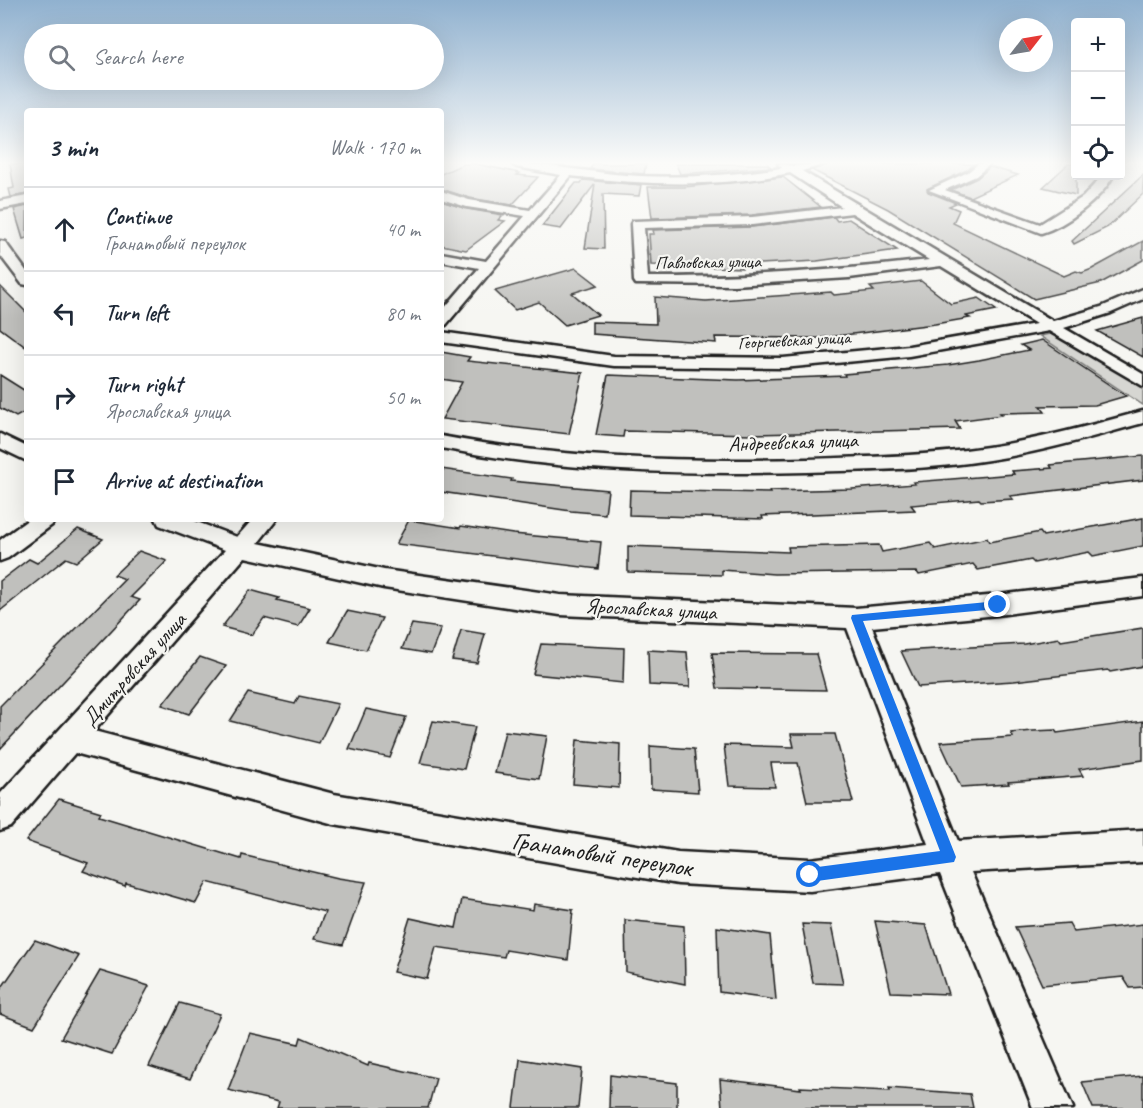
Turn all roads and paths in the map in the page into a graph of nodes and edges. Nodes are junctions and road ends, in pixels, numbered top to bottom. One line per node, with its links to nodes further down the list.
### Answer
1 (532, 216): 9 (street)
2 (797, 216): 8 (street, Павловская улица)
3 (865, 216): 8 (street)
4 (1005, 216): 5 (street)
5 (1063, 216)
6 (0, 245): 10 (street)
7 (444, 258): 9 (street)
8 (943, 262): 13 (street)
9 (489, 266): 12 (street)
10 (24, 278)
11 (1143, 293): 13 (street, Георгиевская улица)
12 (444, 318)
13 (1053, 327): 14 (street, Георгиевская улица); 15 (street)
14 (444, 338)
15 (1143, 381)
16 (1143, 417): 18 (street, Андреевская улица)
17 (0, 440): 19 (street)
18 (444, 443)
19 (24, 453)
20 (40, 522): 24 (street)
21 (175, 522): 23 (street, Ярославская улица)
22 (264, 522): 23 (street, Дмитровская улица)
23 (242, 548): 26 (street, Ярославская улица); 27 (street, Дмитровская улица)
24 (0, 552)
25 (1143, 587): 26 (street, Ярославская улица)
26 (856, 618): 30 (street)
27 (71, 740): 28 (street, Дмитровская улица); 30 (street, Гранатовый переулок)
28 (0, 816)
29 (1143, 846): 30 (street, Гранатовый переулок)
30 (949, 857): 31 (street)
31 (1053, 1108)

